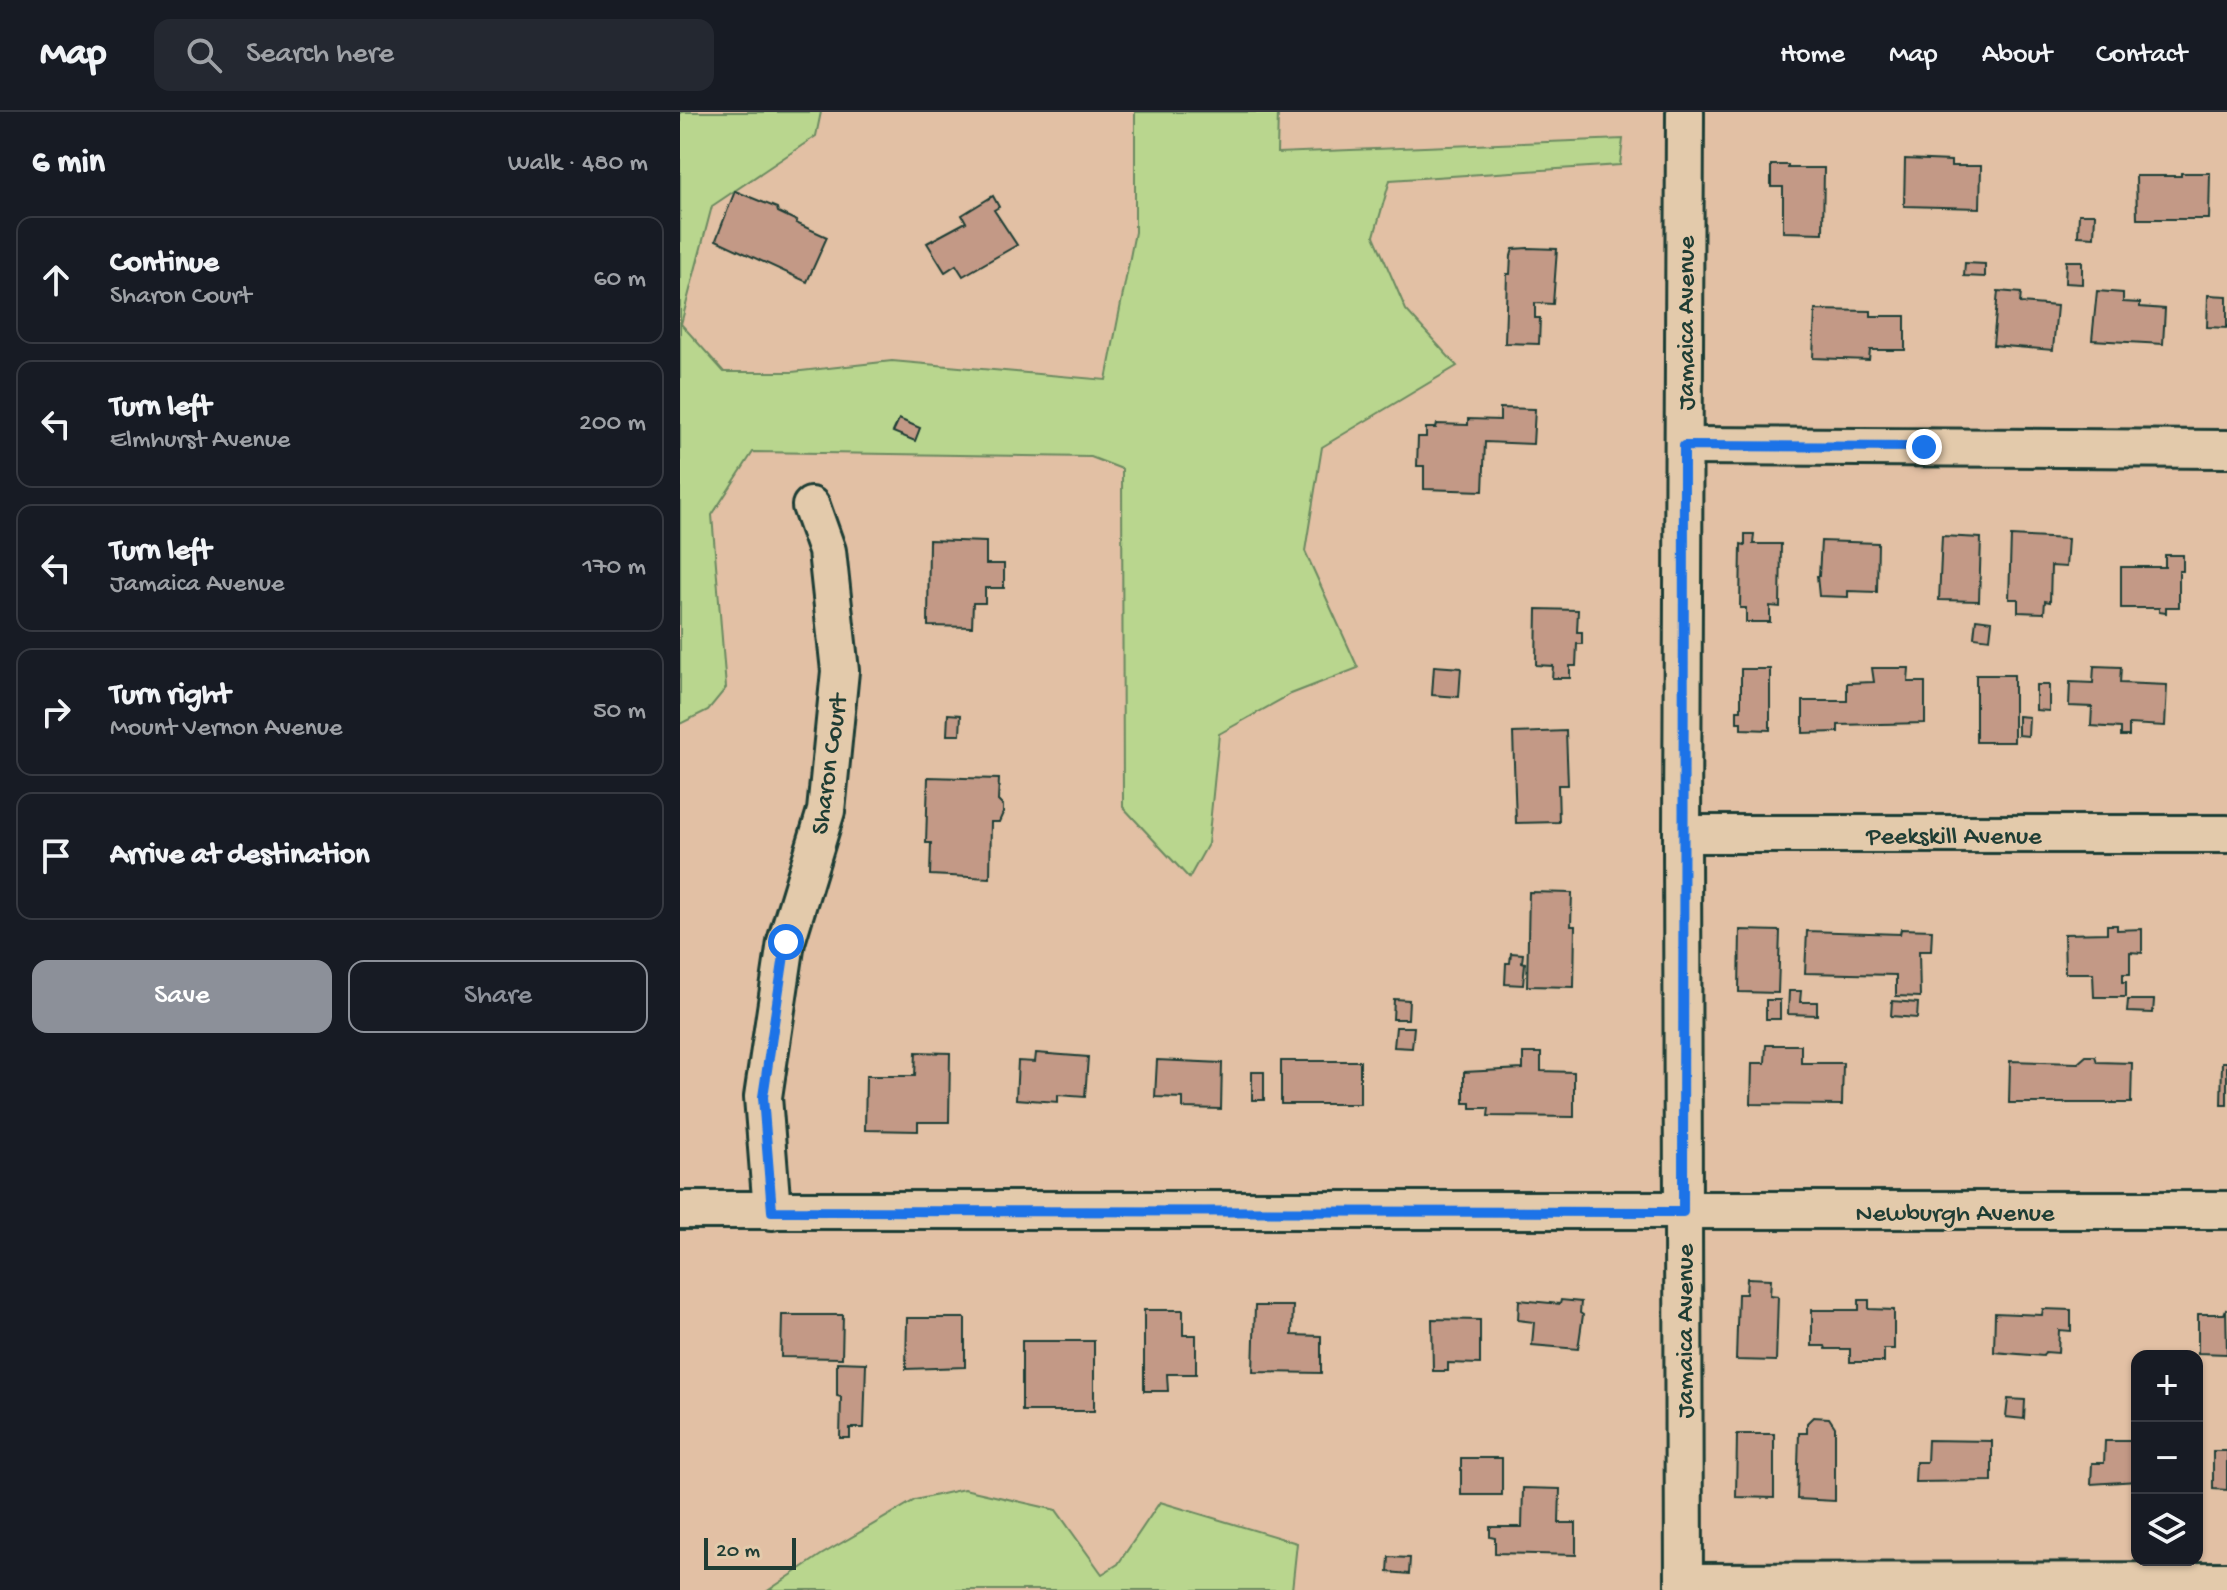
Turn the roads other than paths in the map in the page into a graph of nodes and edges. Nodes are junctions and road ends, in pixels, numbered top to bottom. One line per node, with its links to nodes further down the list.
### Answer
1 (1685, 112): 2 (street, Jamaica Avenue)
2 (1684, 446): 3 (street); 5 (street, Jamaica Avenue)
3 (2227, 449)
4 (811, 506): 9 (street, Sharon Court)
5 (1682, 834): 6 (street, Peekskill Avenue); 10 (street, Jamaica Avenue)
6 (2227, 834)
7 (680, 1210): 9 (street, Newburgh Avenue)
8 (2227, 1210): 10 (street, Newburgh Avenue)
9 (772, 1211): 10 (street, Newburgh Avenue)
10 (1683, 1212): 12 (street, Jamaica Avenue)
11 (2227, 1581): 12 (street)
12 (1684, 1586)

